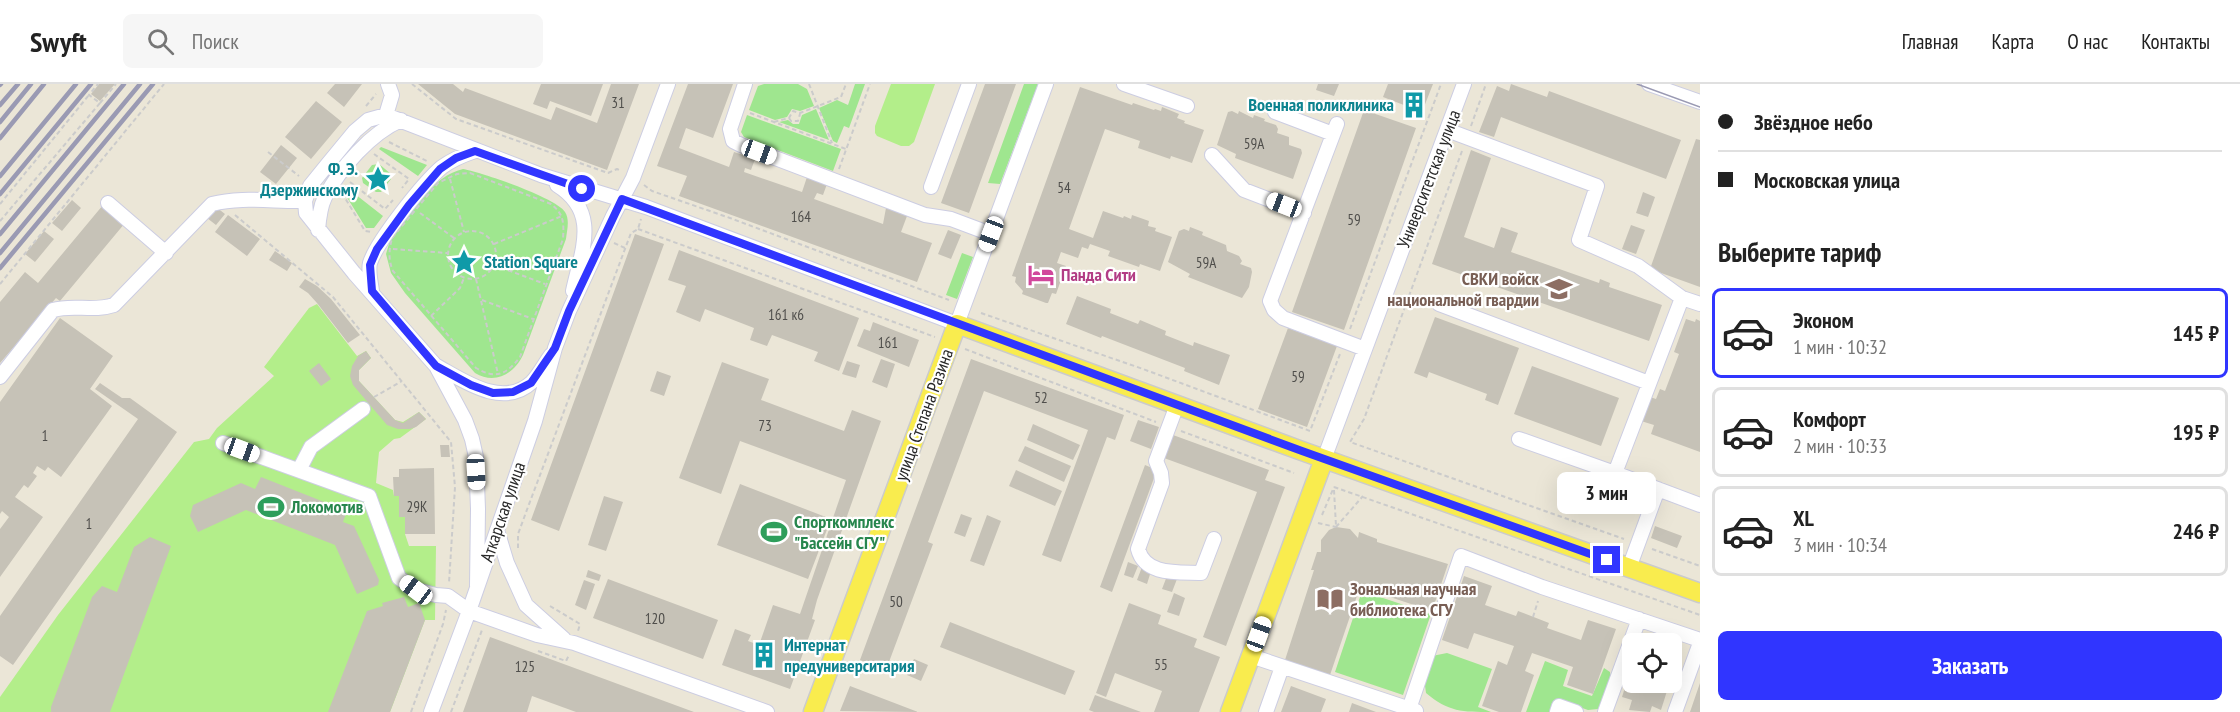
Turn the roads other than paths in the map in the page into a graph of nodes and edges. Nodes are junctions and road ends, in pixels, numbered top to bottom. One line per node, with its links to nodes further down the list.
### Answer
1 (388, 84): 12 (street)
2 (668, 84): 19 (street, Аткарская улица)
3 (745, 84): 24 (street)
4 (969, 84): 18 (street)
5 (1046, 84): 24 (street, улица Степана Разина)
6 (1124, 84): 10 (street)
7 (1464, 84): 14 (street, Университетская улица)
8 (1649, 84): 9 (street)
9 (1700, 102)
10 (1186, 106)
11 (1275, 112): 22 (street)
12 (386, 115): 13 (street); 20 (street)
13 (401, 120): 15 (street); 23 (street)
14 (1447, 130): 27 (street); 33 (street, Университетская улица)
15 (475, 151): 17 (street); 26 (street)
16 (1212, 155): 22 (street)
17 (541, 175): 19 (street); 30 (street, Аткарская улица)
18 (931, 187)
19 (622, 199): 30 (street, Аткарская улица); 31 (street)
20 (305, 201): 23 (street); 25 (street)
21 (108, 203): 25 (street)
22 (1304, 213): 33 (street)
23 (318, 230): 26 (street)
24 (991, 234): 31 (street, улица Степана Разина)
25 (166, 253): 35 (street)
26 (372, 291): 34 (street)
27 (1682, 298): 29 (street); 36 (street)
28 (1439, 304): 36 (street)
29 (1700, 304)
30 (569, 311): 32 (street, Аткарская улица)
31 (957, 324): 37 (main road); 61 (main road, улица Степана Разина)
32 (555, 348): 34 (street); 46 (street, Аткарская улица)
33 (1365, 349): 41 (street, Университетская улица)
34 (436, 366): 49 (street)
35 (0, 377)
36 (1649, 383): 43 (street)
37 (1177, 405): 41 (main road); 47 (street)
38 (363, 409): 42 (street)
39 (1519, 439): 43 (street)
40 (223, 443): 42 (street)
41 (1324, 459): 48 (main road); 55 (main road, Университетская улица)
42 (298, 471): 51 (street)
43 (1615, 473): 44 (street)
44 (1658, 489): 45 (street); 48 (street)
45 (1700, 505)
46 (497, 530): 49 (street, Аткарская улица); 53 (street)
47 (1214, 539)
48 (1629, 568): 50 (main road)
49 (477, 586): 51 (street, Аткарская улица)
50 (1700, 593)
51 (469, 611): 53 (street); 59 (street, Аткарская улица)
52 (1639, 619): 54 (street); 58 (street); 66 (street)
53 (566, 641): 57 (street)
54 (1700, 642): 67 (street)
55 (1251, 656): 56 (street); 62 (main road, Университетская улица)
56 (1281, 666): 58 (street); 63 (street)
57 (738, 707): 60 (street)
58 (1408, 710)
59 (431, 712)
60 (767, 712)
61 (813, 712)
62 (1230, 712)
63 (1266, 712)
64 (1557, 712): 65 (street)
65 (1576, 712)
66 (1605, 712)
67 (1674, 712)

